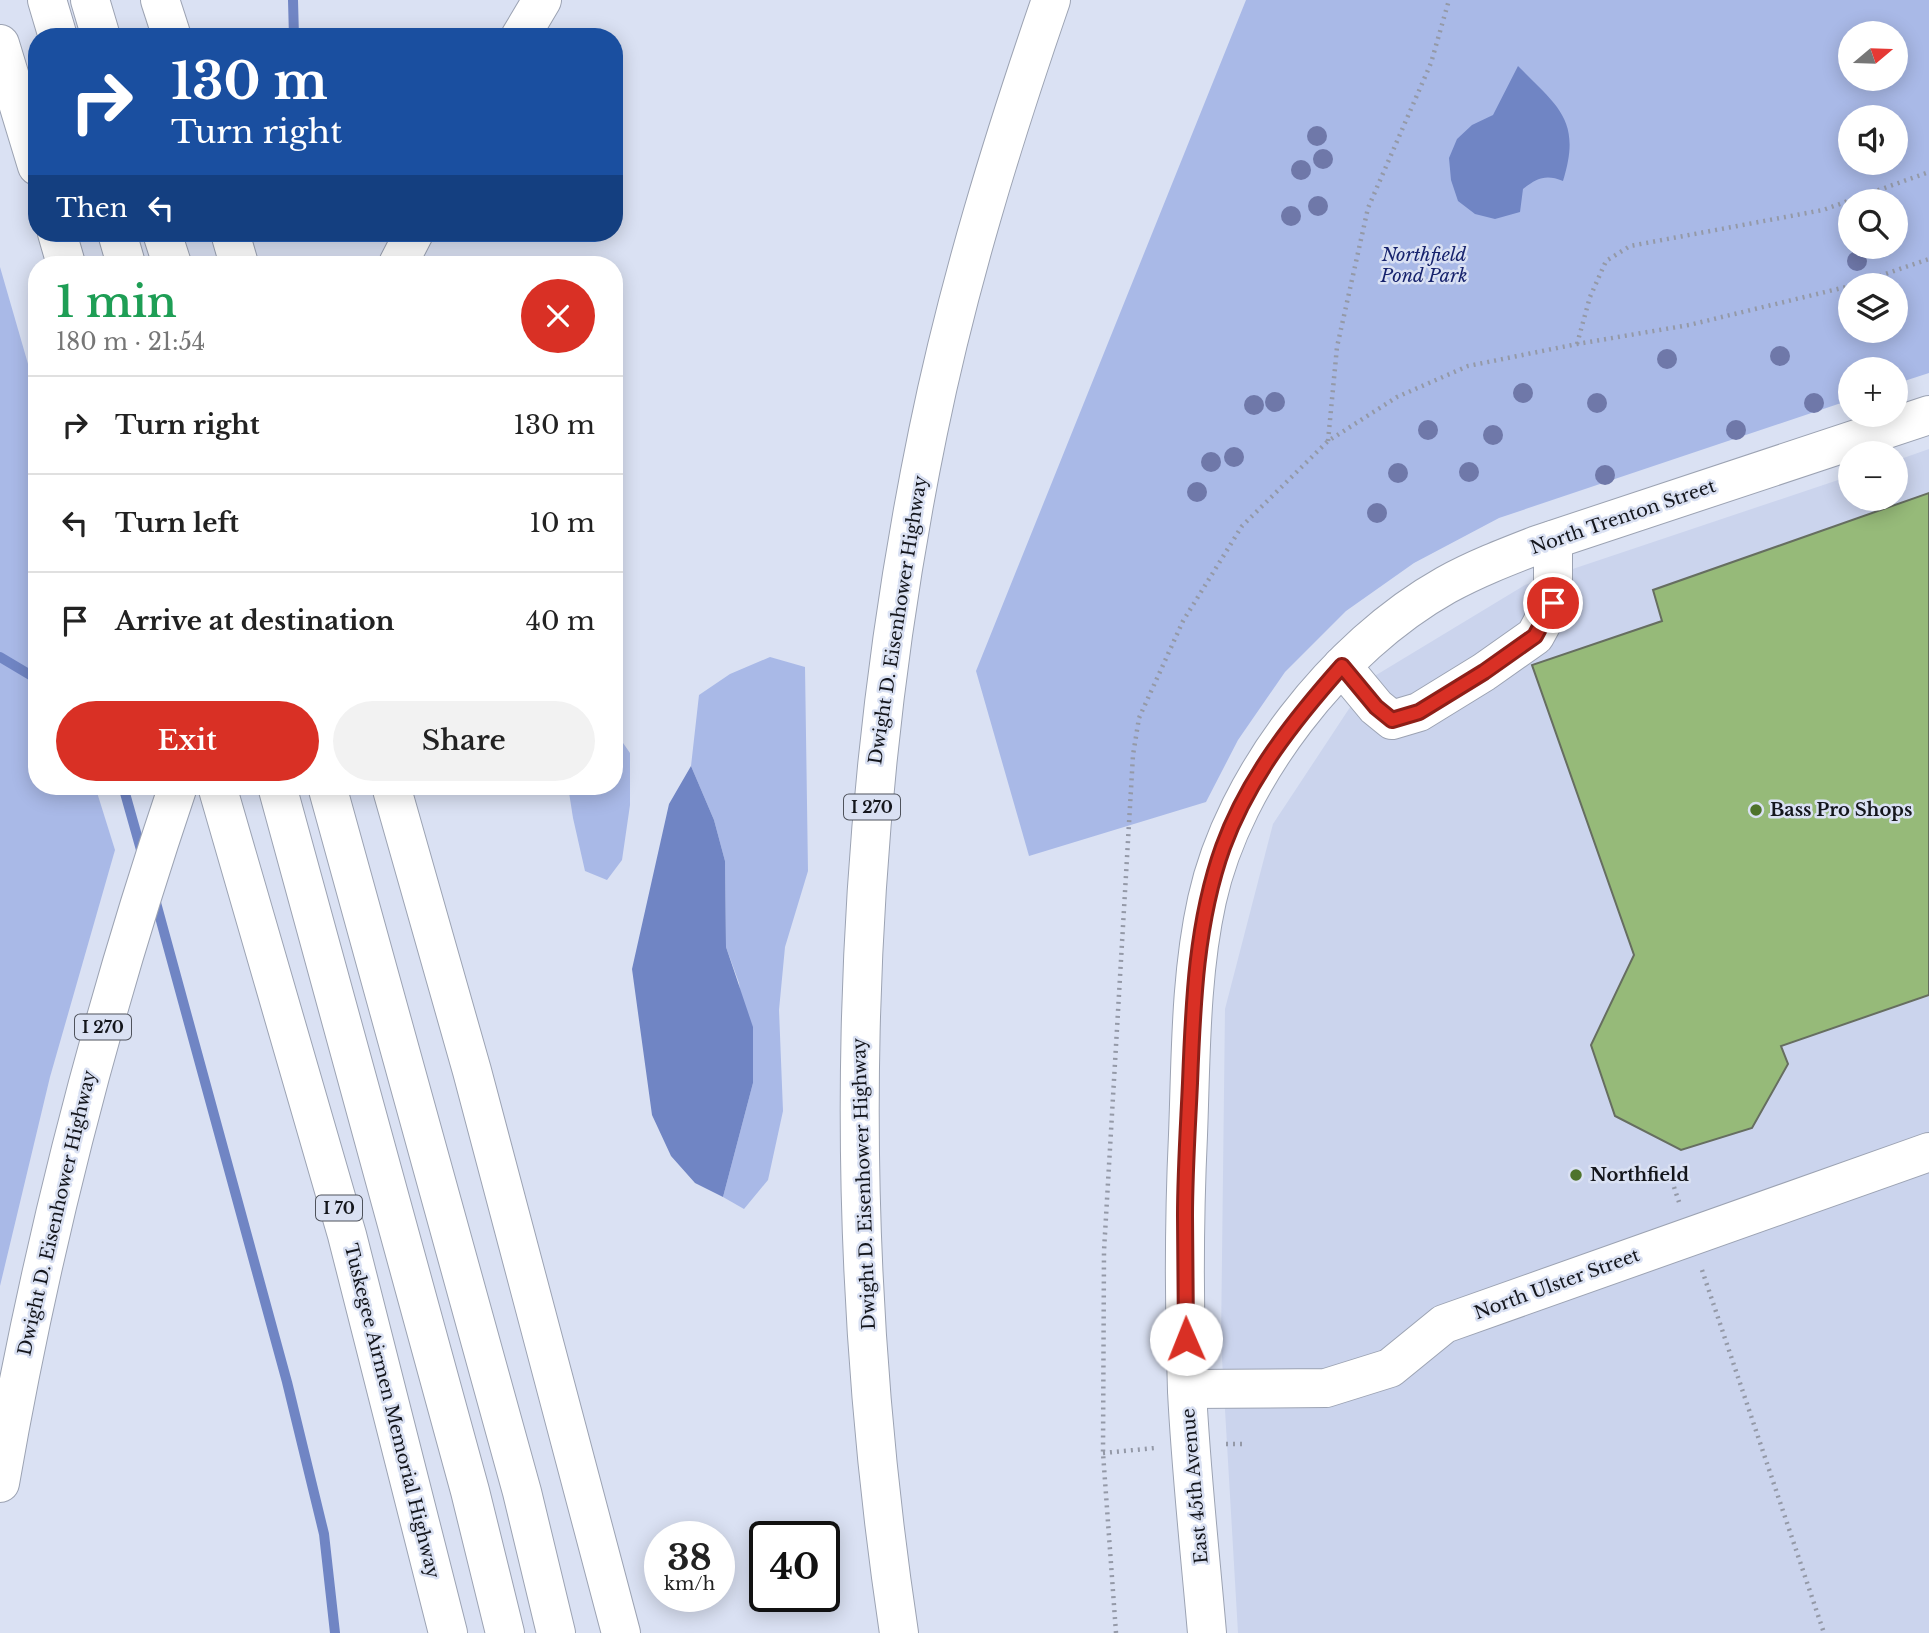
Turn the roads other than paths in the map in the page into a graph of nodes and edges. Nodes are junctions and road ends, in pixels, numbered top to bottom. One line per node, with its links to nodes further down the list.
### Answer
1 (47, 0): 6 (main road)
2 (90, 0): 7 (main road)
3 (160, 0): 8 (main road)
4 (542, 0): 9 (main road)
5 (1051, 0): 27 (main road, Dwight D. Eisenhower Highway / I 270)
6 (55, 28)
7 (98, 28)
8 (169, 28)
9 (525, 28)
10 (0, 44): 11 (main road)
11 (28, 136)
12 (1929, 415): 13 (main road, North Trenton Street)
13 (1553, 540): 14 (main road, North Trenton Street); 14 (main road)
14 (1342, 666): 21 (main road, East 45th Avenue)
15 (175, 795): 22 (main road, Dwight D. Eisenhower Highway / I 270)
16 (220, 795): 23 (main road, Tuskegee Airmen Memorial Highway / I 70)
17 (279, 795): 24 (main road)
18 (329, 795): 25 (main road)
19 (394, 795): 26 (main road)
20 (1929, 1152): 21 (main road, North Ulster Street)
21 (1187, 1388): 28 (main road, East 45th Avenue)
22 (0, 1483)
23 (448, 1633)
24 (505, 1633)
25 (556, 1633)
26 (621, 1633)
27 (899, 1633)
28 (1207, 1633)

